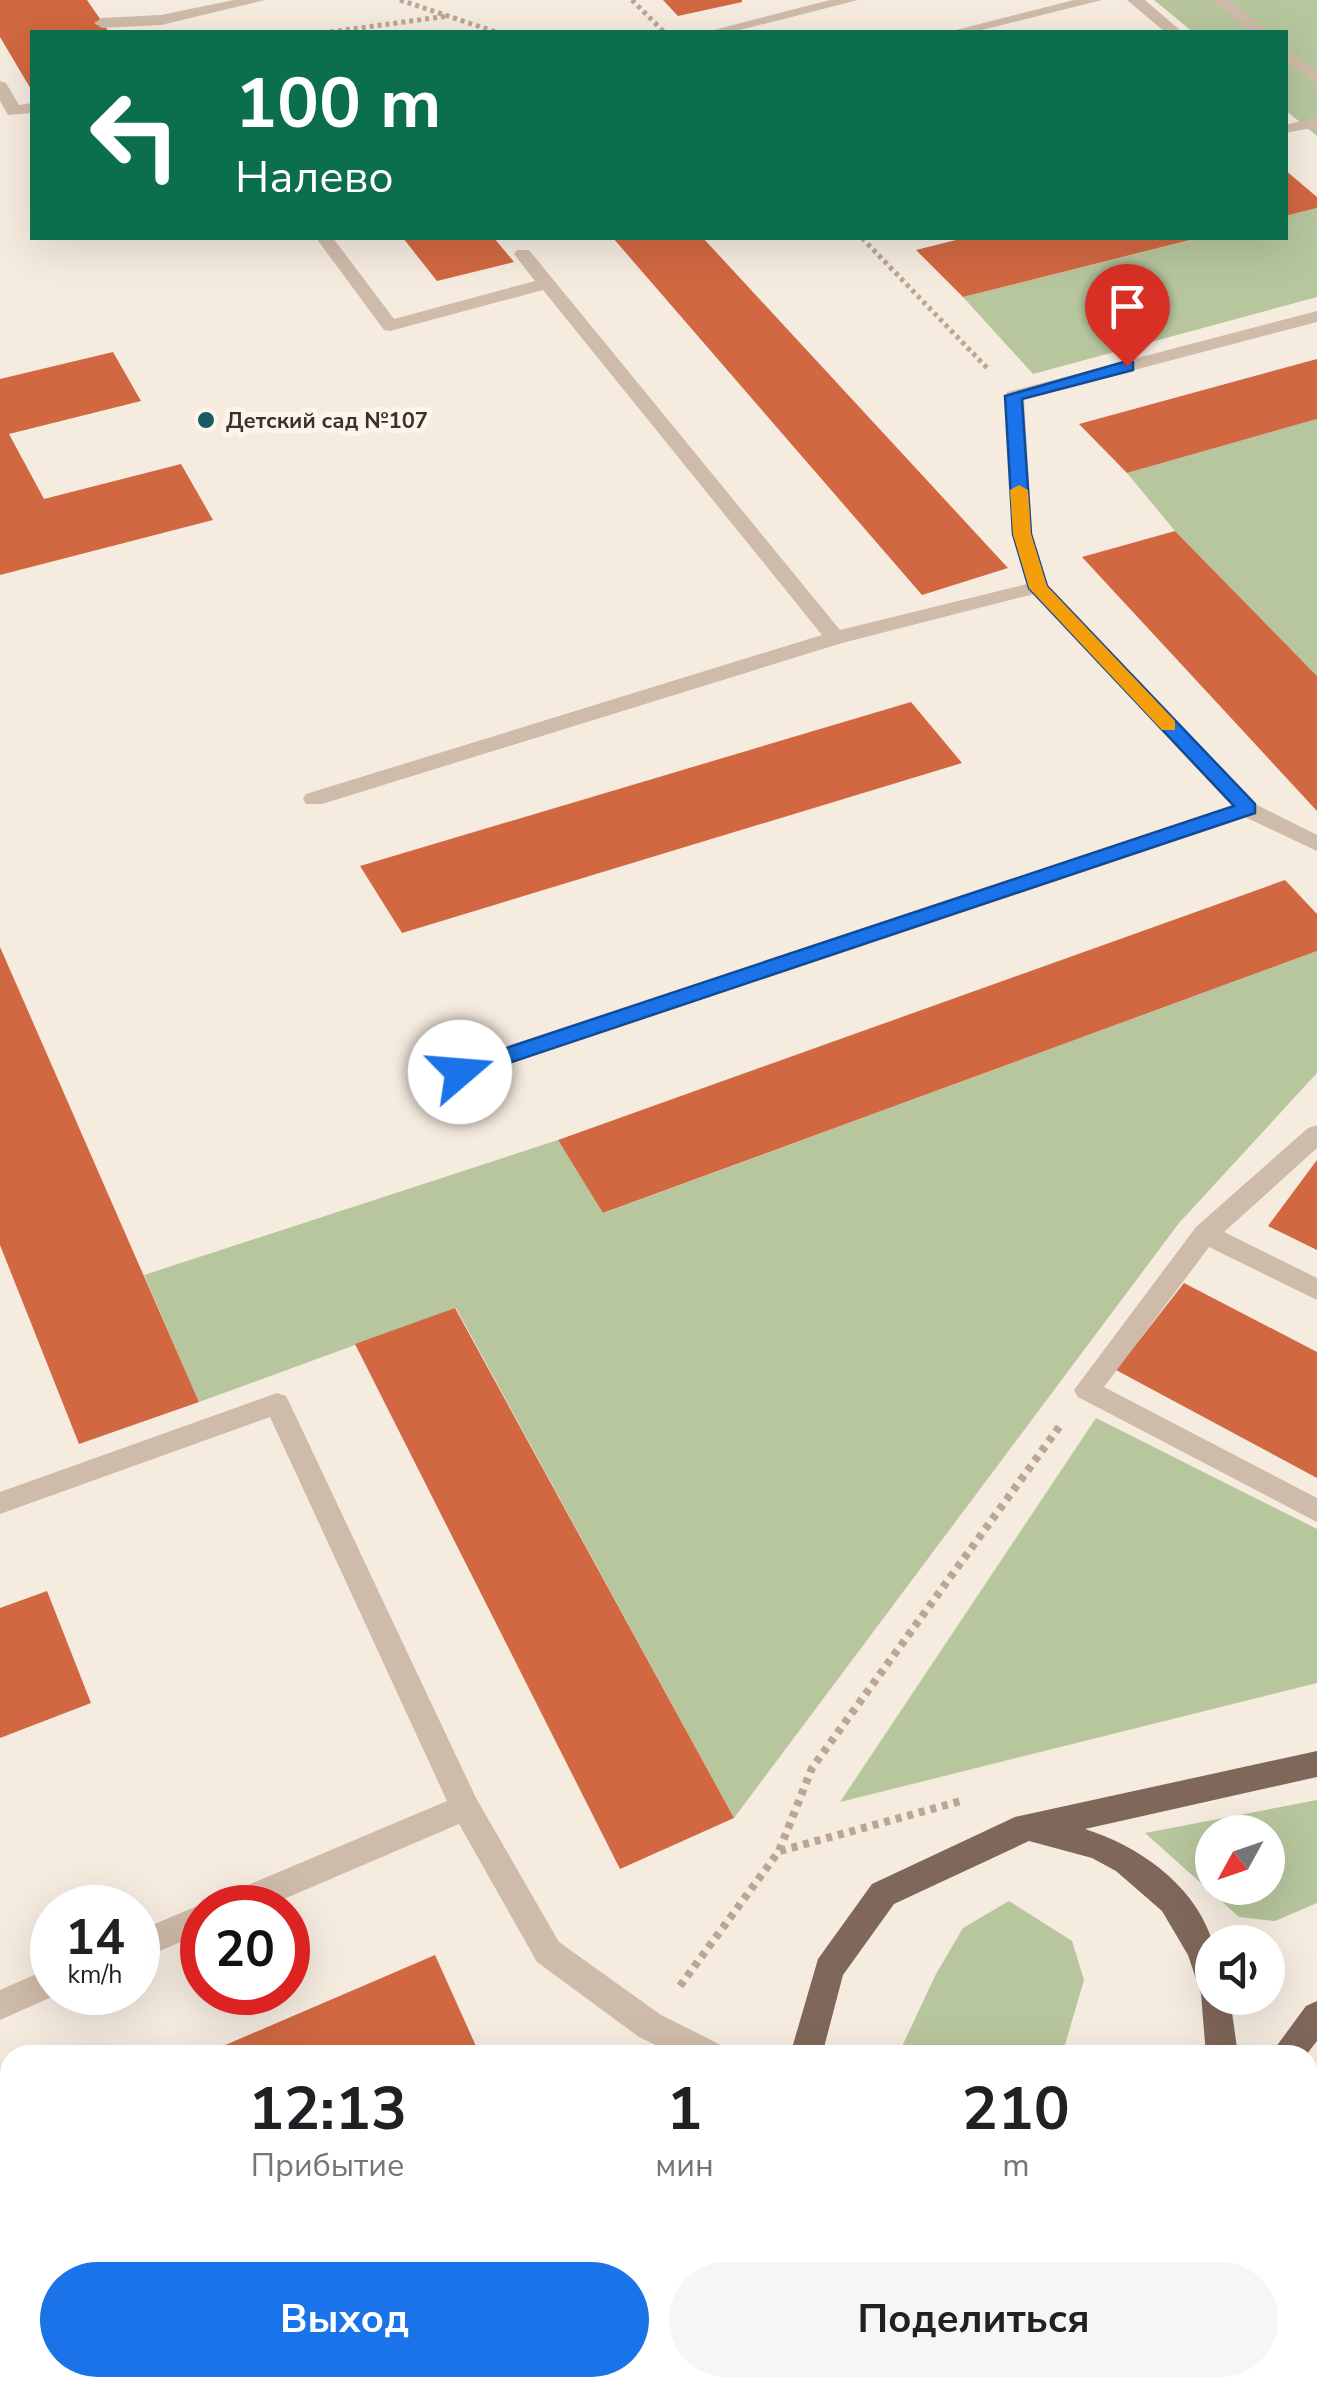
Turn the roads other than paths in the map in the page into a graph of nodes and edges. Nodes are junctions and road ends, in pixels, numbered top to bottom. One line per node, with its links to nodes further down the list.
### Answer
1 (144, 0): 8 (lane)
2 (257, 0): 8 (lane)
3 (850, 0): 9 (lane)
4 (1094, 0): 10 (lane)
5 (1135, 0): 11 (lane)
6 (1220, 0): 12 (lane)
7 (102, 23): 8 (lane)
8 (166, 26)
9 (722, 30)
10 (965, 30)
11 (1172, 30)
12 (1258, 30)
13 (1288, 55): 14 (lane)
14 (1317, 78)
15 (0, 86): 16 (lane)
16 (30, 108)
17 (1317, 122): 18 (lane)
18 (1288, 128)
19 (326, 240): 21 (lane)
20 (523, 254): 21 (lane)
21 (544, 284): 24 (lane)
22 (1317, 316): 23 (lane)
23 (1038, 588): 24 (lane); 26 (lane)
24 (835, 638): 25 (lane)
25 (314, 799)
26 (1248, 809): 27 (lane); 28 (lane)
27 (1317, 844)
28 (460, 1072)
29 (1317, 1134): 30 (lane)
30 (1206, 1234): 31 (lane); 33 (lane)
31 (1317, 1290)
32 (0, 1503): 35 (lane)
33 (1317, 1511)
34 (1317, 1764): 36 (main road)
35 (465, 1807): 37 (lane); 43 (lane)
36 (1015, 1831): 38 (main road); 44 (main road)
37 (282, 1885)
38 (1195, 1939)
39 (30, 1991): 40 (lane)
40 (0, 2004)
41 (1217, 2015): 45 (main road)
42 (1317, 2016): 46 (main road)
43 (688, 2045)
44 (809, 2045)
45 (1221, 2045)
46 (1294, 2045)

